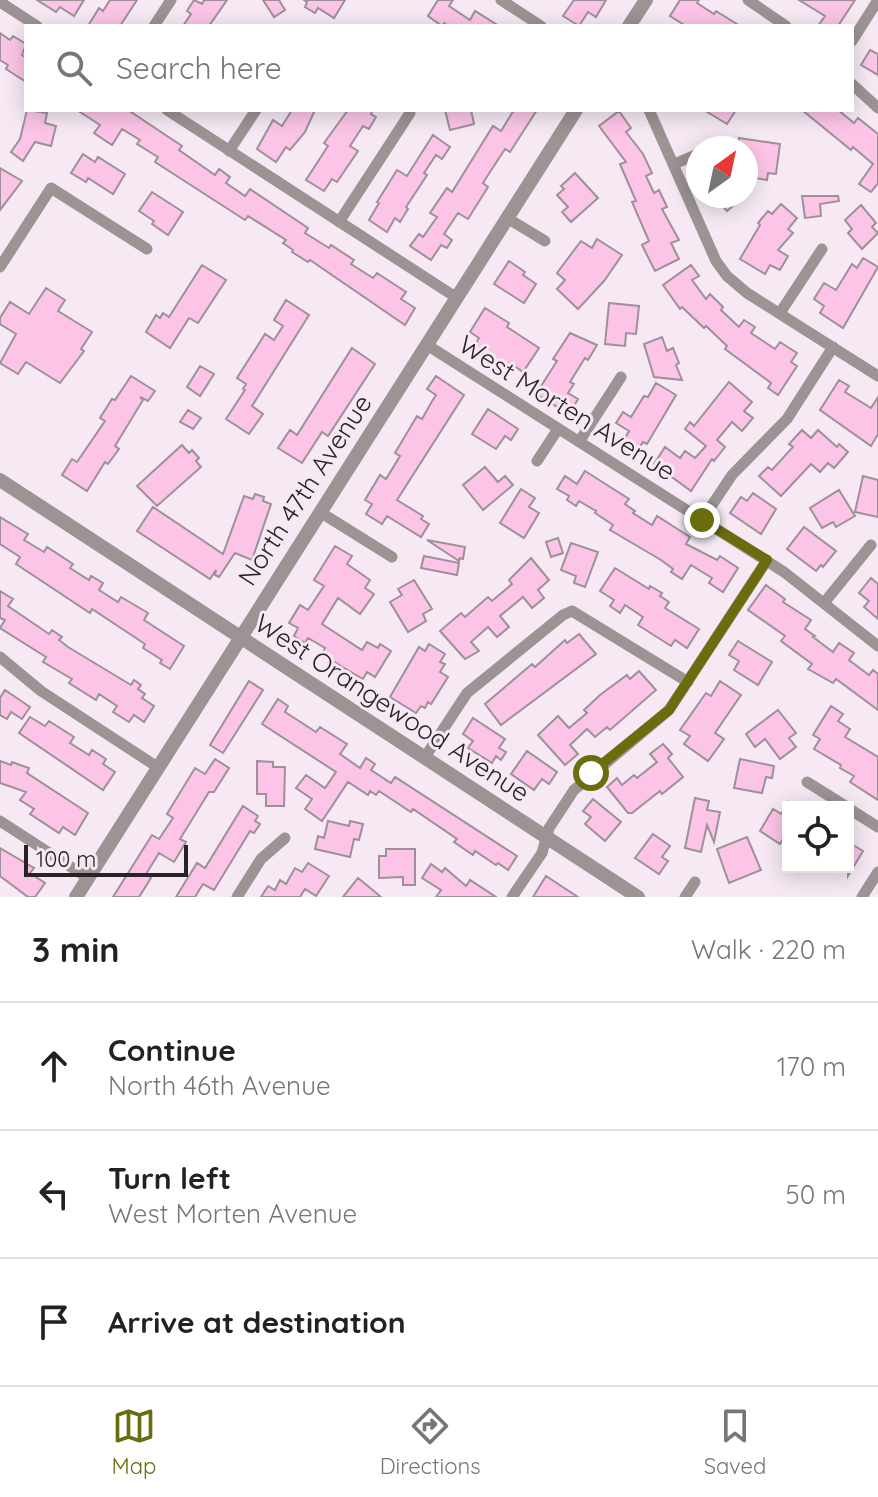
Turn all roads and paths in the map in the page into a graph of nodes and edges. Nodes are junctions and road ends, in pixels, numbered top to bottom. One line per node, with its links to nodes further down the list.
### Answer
1 (171, 0): 8 (street)
2 (501, 0): 9 (street)
3 (646, 0): 10 (street)
4 (748, 0): 11 (street)
5 (878, 0): 12 (street)
6 (0, 2): 7 (street)
7 (34, 24)
8 (155, 24)
9 (538, 24)
10 (630, 24)
11 (783, 24)
12 (854, 38)
13 (854, 86): 14 (street)
14 (878, 108)
15 (170, 112): 20 (street)
16 (255, 112): 20 (street)
17 (575, 112): 23 (street, North 47th Avenue)
18 (650, 112): 22 (street)
19 (410, 113): 24 (street)
20 (229, 151): 24 (street)
21 (686, 159): 22 (street)
22 (674, 164): 30 (street)
23 (507, 218): 25 (street); 29 (street, North 47th Avenue)
24 (339, 222): 29 (street)
25 (545, 241)
26 (147, 249): 28 (street)
27 (822, 249): 30 (street)
28 (0, 267)
29 (457, 298): 31 (street, North 47th Avenue)
30 (780, 313): 32 (street)
31 (427, 345): 35 (street, West Morten Avenue); 39 (street, North 47th Avenue)
32 (833, 347): 33 (street); 40 (street)
33 (878, 376)
34 (621, 377): 36 (street)
35 (558, 429): 36 (street, West Morten Avenue); 37 (street)
36 (579, 442): 40 (street, West Morten Avenue)
37 (537, 461)
38 (0, 480): 45 (street, West Orangewood Avenue)
39 (320, 512): 42 (street); 45 (street, North 47th Avenue)
40 (702, 520): 43 (street, West Morten Avenue)
41 (871, 545): 44 (street)
42 (392, 557)
43 (767, 560): 44 (street, West Morten Avenue); 48 (street)
44 (824, 603): 46 (street, West Morten Avenue)
45 (241, 637): 49 (street, West Orangewood Avenue); 50 (street, North 47th Avenue)
46 (878, 646)
47 (0, 657): 50 (street)
48 (688, 682): 49 (street); 57 (street)
49 (425, 757): 57 (street, West Orangewood Avenue)
50 (159, 768): 59 (street, North 47th Avenue)
51 (807, 782): 52 (street)
52 (838, 801)
53 (854, 811): 55 (street)
54 (0, 821): 59 (street)
55 (878, 827)
56 (285, 838): 62 (street)
57 (547, 838): 63 (street); 64 (street, West Orangewood Avenue)
58 (878, 872): 66 (street)
59 (88, 878): 61 (street, North 47th Avenue)
60 (695, 882): 65 (street)
61 (76, 897)
62 (237, 897)
63 (512, 897)
64 (638, 897)
65 (685, 897)
66 (862, 897)

